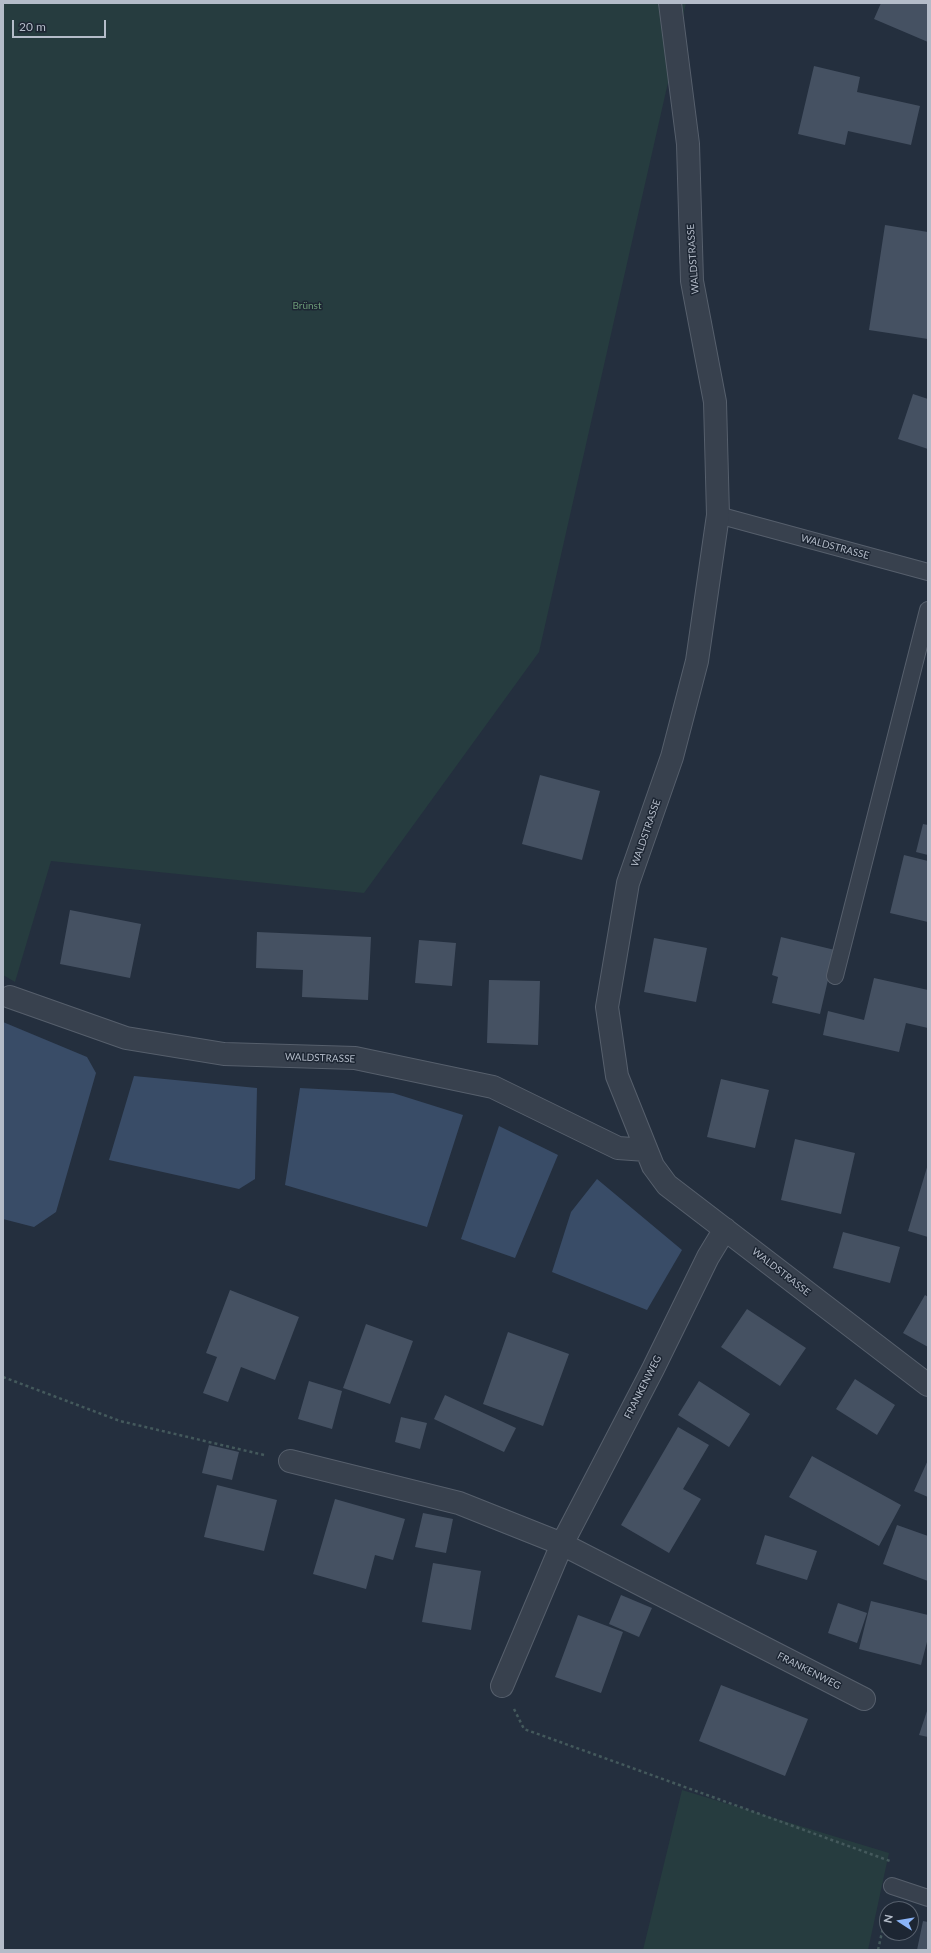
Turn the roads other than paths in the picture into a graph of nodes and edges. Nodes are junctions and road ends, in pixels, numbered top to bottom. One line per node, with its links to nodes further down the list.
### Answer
1 (670, 3): 2 (street, WALDSTRASSE)
2 (718, 515): 3 (lane, WALDSTRASSE); 7 (street, WALDSTRASSE)
3 (928, 572)
4 (928, 610): 5 (lane)
5 (835, 976)
6 (10, 997): 7 (street, WALDSTRASSE)
7 (646, 1150): 8 (street, WALDSTRASSE)
8 (725, 1229): 9 (street, WALDSTRASSE); 11 (street, FRANKENWEG)
9 (928, 1385)
10 (290, 1461): 11 (street, FRANKENWEG)
11 (562, 1544): 12 (street, FRANKENWEG); 13 (street, FRANKENWEG)
12 (502, 1686)
13 (864, 1698)
14 (892, 1886): 15 (lane)
15 (928, 1898)

